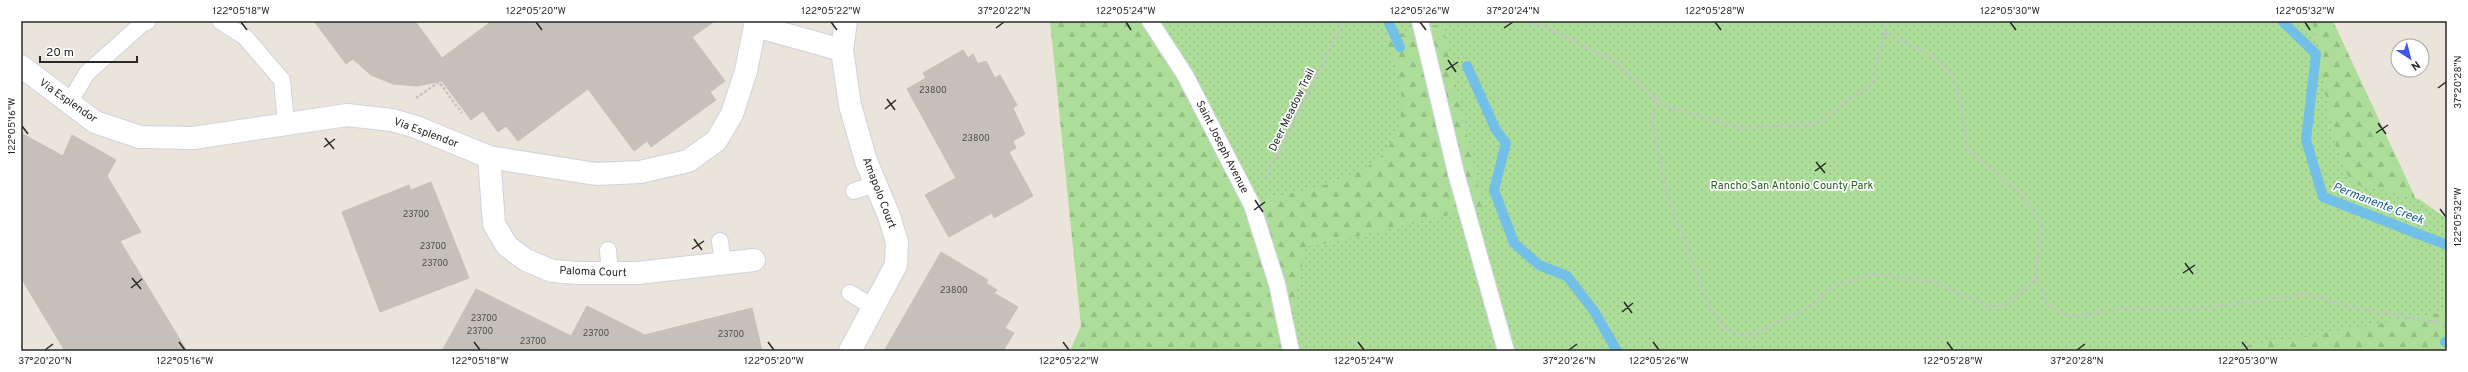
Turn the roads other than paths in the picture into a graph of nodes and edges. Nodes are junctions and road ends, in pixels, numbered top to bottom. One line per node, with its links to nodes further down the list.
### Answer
1 (148, 21): 9 (lane)
2 (220, 21): 10 (lane)
3 (846, 21): 7 (street, Amapolo Court)
4 (1150, 21): 22 (lane, Saint Joseph Avenue)
5 (1420, 21): 23 (lane)
6 (755, 24): 7 (street); 11 (street, Via Esplendor)
7 (842, 50): 12 (street, Amapolo Court)
8 (21, 66): 9 (street, Via Esplendor)
9 (69, 103): 10 (street, Via Esplendor)
10 (286, 124): 11 (street, Via Esplendor)
11 (488, 157): 18 (street, Paloma Court)
12 (876, 184): 13 (lane); 20 (street, Amapolo Court)
13 (854, 191)
14 (720, 241): 17 (lane)
15 (608, 250): 18 (lane)
16 (754, 260): 17 (street, Paloma Court)
17 (723, 263): 18 (street, Paloma Court)
18 (610, 273)
19 (850, 293): 20 (lane)
20 (873, 307): 21 (street, Amapolo Court)
21 (850, 351)
22 (1291, 351)
23 (1506, 351)

